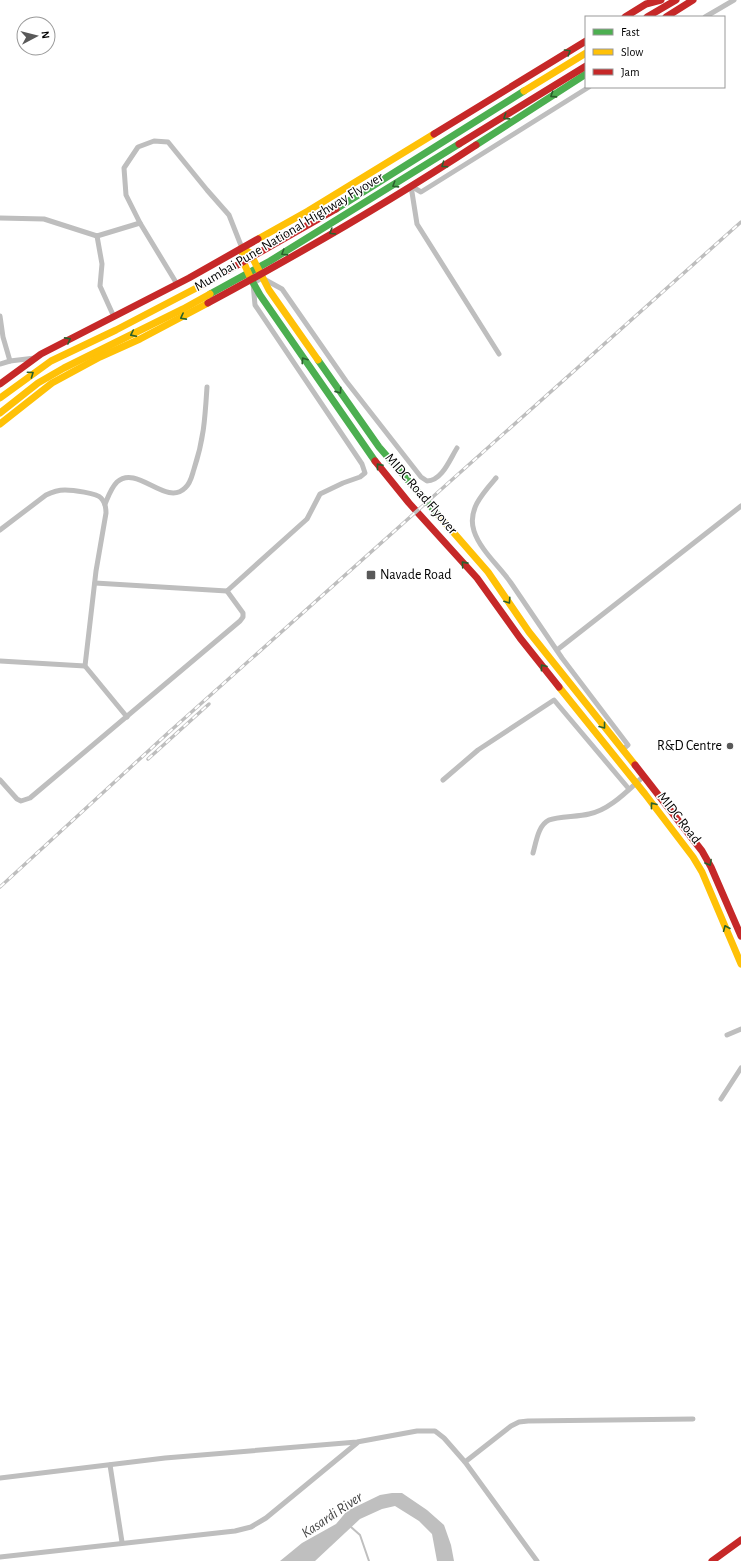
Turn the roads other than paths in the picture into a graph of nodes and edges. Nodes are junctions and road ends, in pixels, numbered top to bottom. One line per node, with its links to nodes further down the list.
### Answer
1 (676, 0): 5 (main road)
2 (692, 0): 8 (main road)
3 (734, 0): 9 (street)
4 (652, 1): 5 (main road); 6 (main road)
5 (662, 4): 7 (main road)
6 (627, 16)
7 (648, 16)
8 (670, 16)
9 (707, 16)
10 (585, 42): 19 (main road, one-way to 10)
11 (585, 54): 31 (main road, Mumbai Pune National Highway Flyover, one-way to 11)
12 (585, 67): 32 (main road, Mumbai Pune National Highway Flyover, one-way to 32)
13 (585, 75): 15 (main road, one-way to 15)
14 (587, 88): 15 (street)
15 (411, 186): 20 (main road, one-way to 20); 25 (street)
16 (0, 218): 18 (street)
17 (140, 224): 18 (street); 19 (street); 22 (street)
18 (96, 236): 24 (street)
19 (242, 248): 20 (main road, MIDC Road Flyover); 21 (main road, MIDC Road Flyover); 22 (main road)
20 (262, 276): 21 (main road); 34 (street); 44 (main road, MIDC Road Flyover, one-way to 44)
21 (252, 281): 33 (main road, one-way to 33); 40 (street); 45 (main road, MIDC Road Flyover, one-way to 21)
22 (177, 284): 24 (main road)
23 (0, 316): 27 (street)
24 (114, 317): 26 (main road, one-way to 24)
25 (499, 354)
26 (36, 358): 27 (street); 29 (main road)
27 (10, 361): 28 (street)
28 (0, 364)
29 (0, 384)
30 (207, 387): 36 (street)
31 (0, 398)
32 (0, 412)
33 (0, 424)
34 (457, 448)
35 (496, 478): 41 (street)
36 (105, 504): 38 (street); 39 (street)
37 (741, 506): 41 (street)
38 (0, 530)
39 (95, 583): 40 (street); 43 (street)
40 (227, 591): 46 (street)
41 (557, 650): 47 (street)
42 (0, 661): 43 (street)
43 (85, 666): 46 (street)
44 (577, 692): 45 (main road); 47 (main road, MIDC Road, one-way to 47)
45 (569, 700): 51 (main road, MIDC Road)
46 (127, 716): 49 (street)
47 (622, 750): 48 (main road, MIDC Road)
48 (644, 776): 51 (street); 54 (main road, MIDC Road, one-way to 54)
49 (0, 780)
50 (443, 780): 52 (street)
51 (636, 783): 52 (street); 55 (main road, MIDC Road, one-way to 51)
52 (629, 789): 53 (street)
53 (533, 853)
54 (741, 936)
55 (741, 964)
56 (741, 1029): 57 (street)
57 (727, 1035)
58 (741, 1068): 59 (street)
59 (722, 1099)
60 (693, 1419): 62 (street)
61 (357, 1442): 62 (street); 63 (street); 66 (street)
62 (465, 1462): 68 (street)
63 (110, 1465): 64 (street); 66 (street)
64 (0, 1478)
65 (741, 1540): 69 (main road)
66 (122, 1542): 67 (street)
67 (0, 1556)
68 (537, 1561)
69 (712, 1561)

